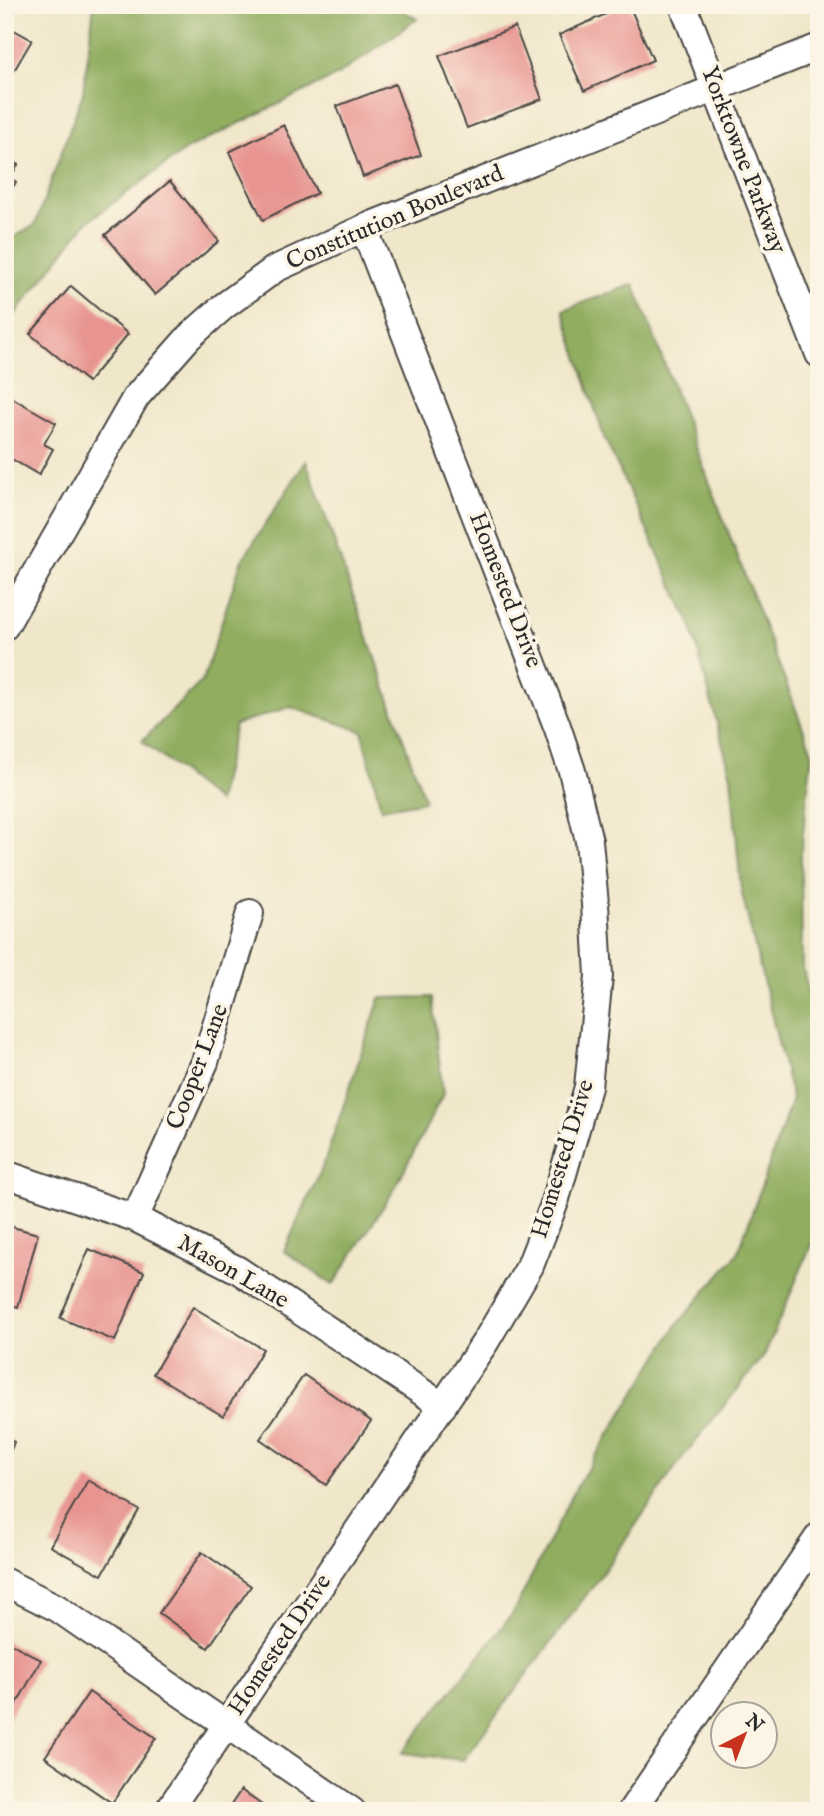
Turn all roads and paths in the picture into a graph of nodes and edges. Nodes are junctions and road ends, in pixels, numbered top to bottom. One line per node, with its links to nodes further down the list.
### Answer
1 (683, 5): 3 (street, Yorktowne Parkway)
2 (819, 47): 3 (street, Constitution Boulevard)
3 (715, 87): 4 (street, Constitution Boulevard); 5 (street, Yorktowne Parkway)
4 (364, 228): 6 (street, Constitution Boulevard); 10 (street, Homested Drive)
5 (819, 354)
6 (5, 626)
7 (250, 913): 9 (street, Cooper Lane)
8 (5, 1174): 9 (street, Mason Lane)
9 (135, 1218): 10 (street, Mason Lane)
10 (443, 1406): 13 (street, Homested Drive)
11 (819, 1536): 16 (street)
12 (5, 1582): 13 (street)
13 (225, 1726): 14 (street, Homested Drive); 15 (street)
14 (168, 1811)
15 (352, 1811)
16 (631, 1811)

